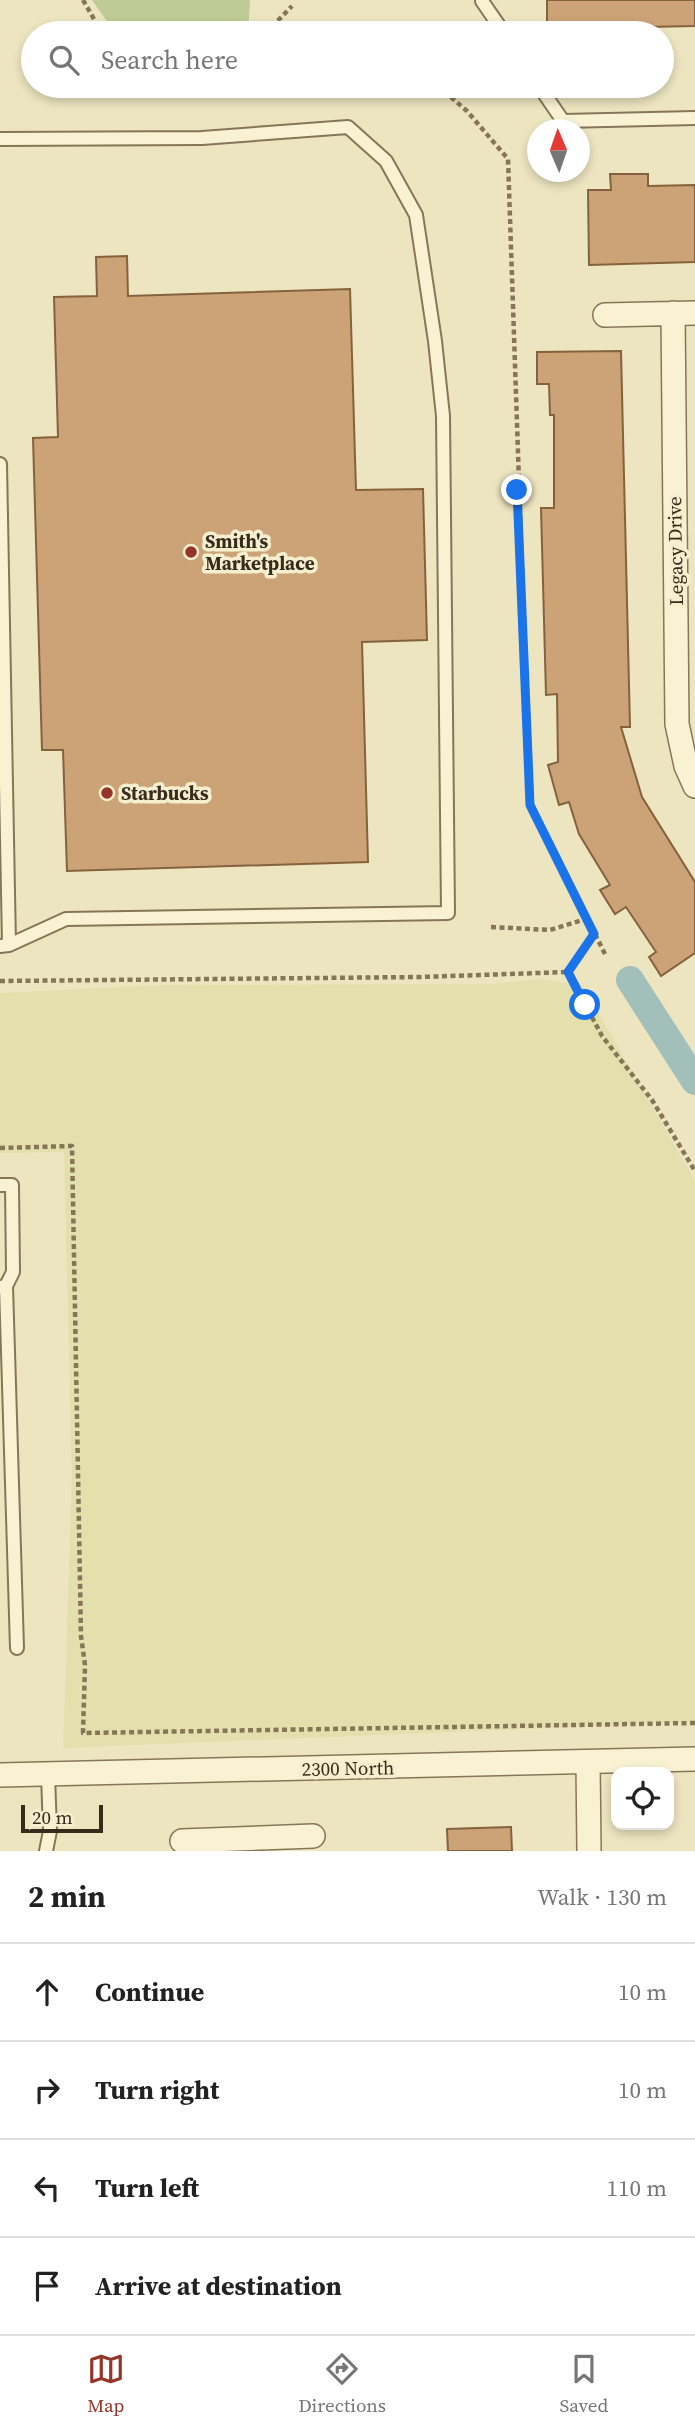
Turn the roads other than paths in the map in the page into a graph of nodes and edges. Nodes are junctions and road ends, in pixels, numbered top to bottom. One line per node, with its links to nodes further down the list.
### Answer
1 (482, 1): 2 (lane)
2 (496, 21)
3 (547, 98): 4 (lane)
4 (695, 118)
5 (0, 139): 10 (lane)
6 (684, 313): 7 (street); 9 (street, Legacy Drive)
7 (605, 315)
8 (0, 464): 10 (lane)
9 (695, 786)
10 (5, 946)
11 (0, 1185): 12 (lane)
12 (3, 1287): 13 (lane)
13 (17, 1648)
14 (695, 1759): 15 (street, 2300 North)
15 (588, 1762): 17 (street, 2300 North); 22 (street)
16 (0, 1775): 17 (street, 2300 North)
17 (48, 1775): 21 (lane)
18 (313, 1836): 20 (street)
19 (182, 1841): 20 (street)
20 (243, 1846)
21 (46, 1851)
22 (589, 1851)

